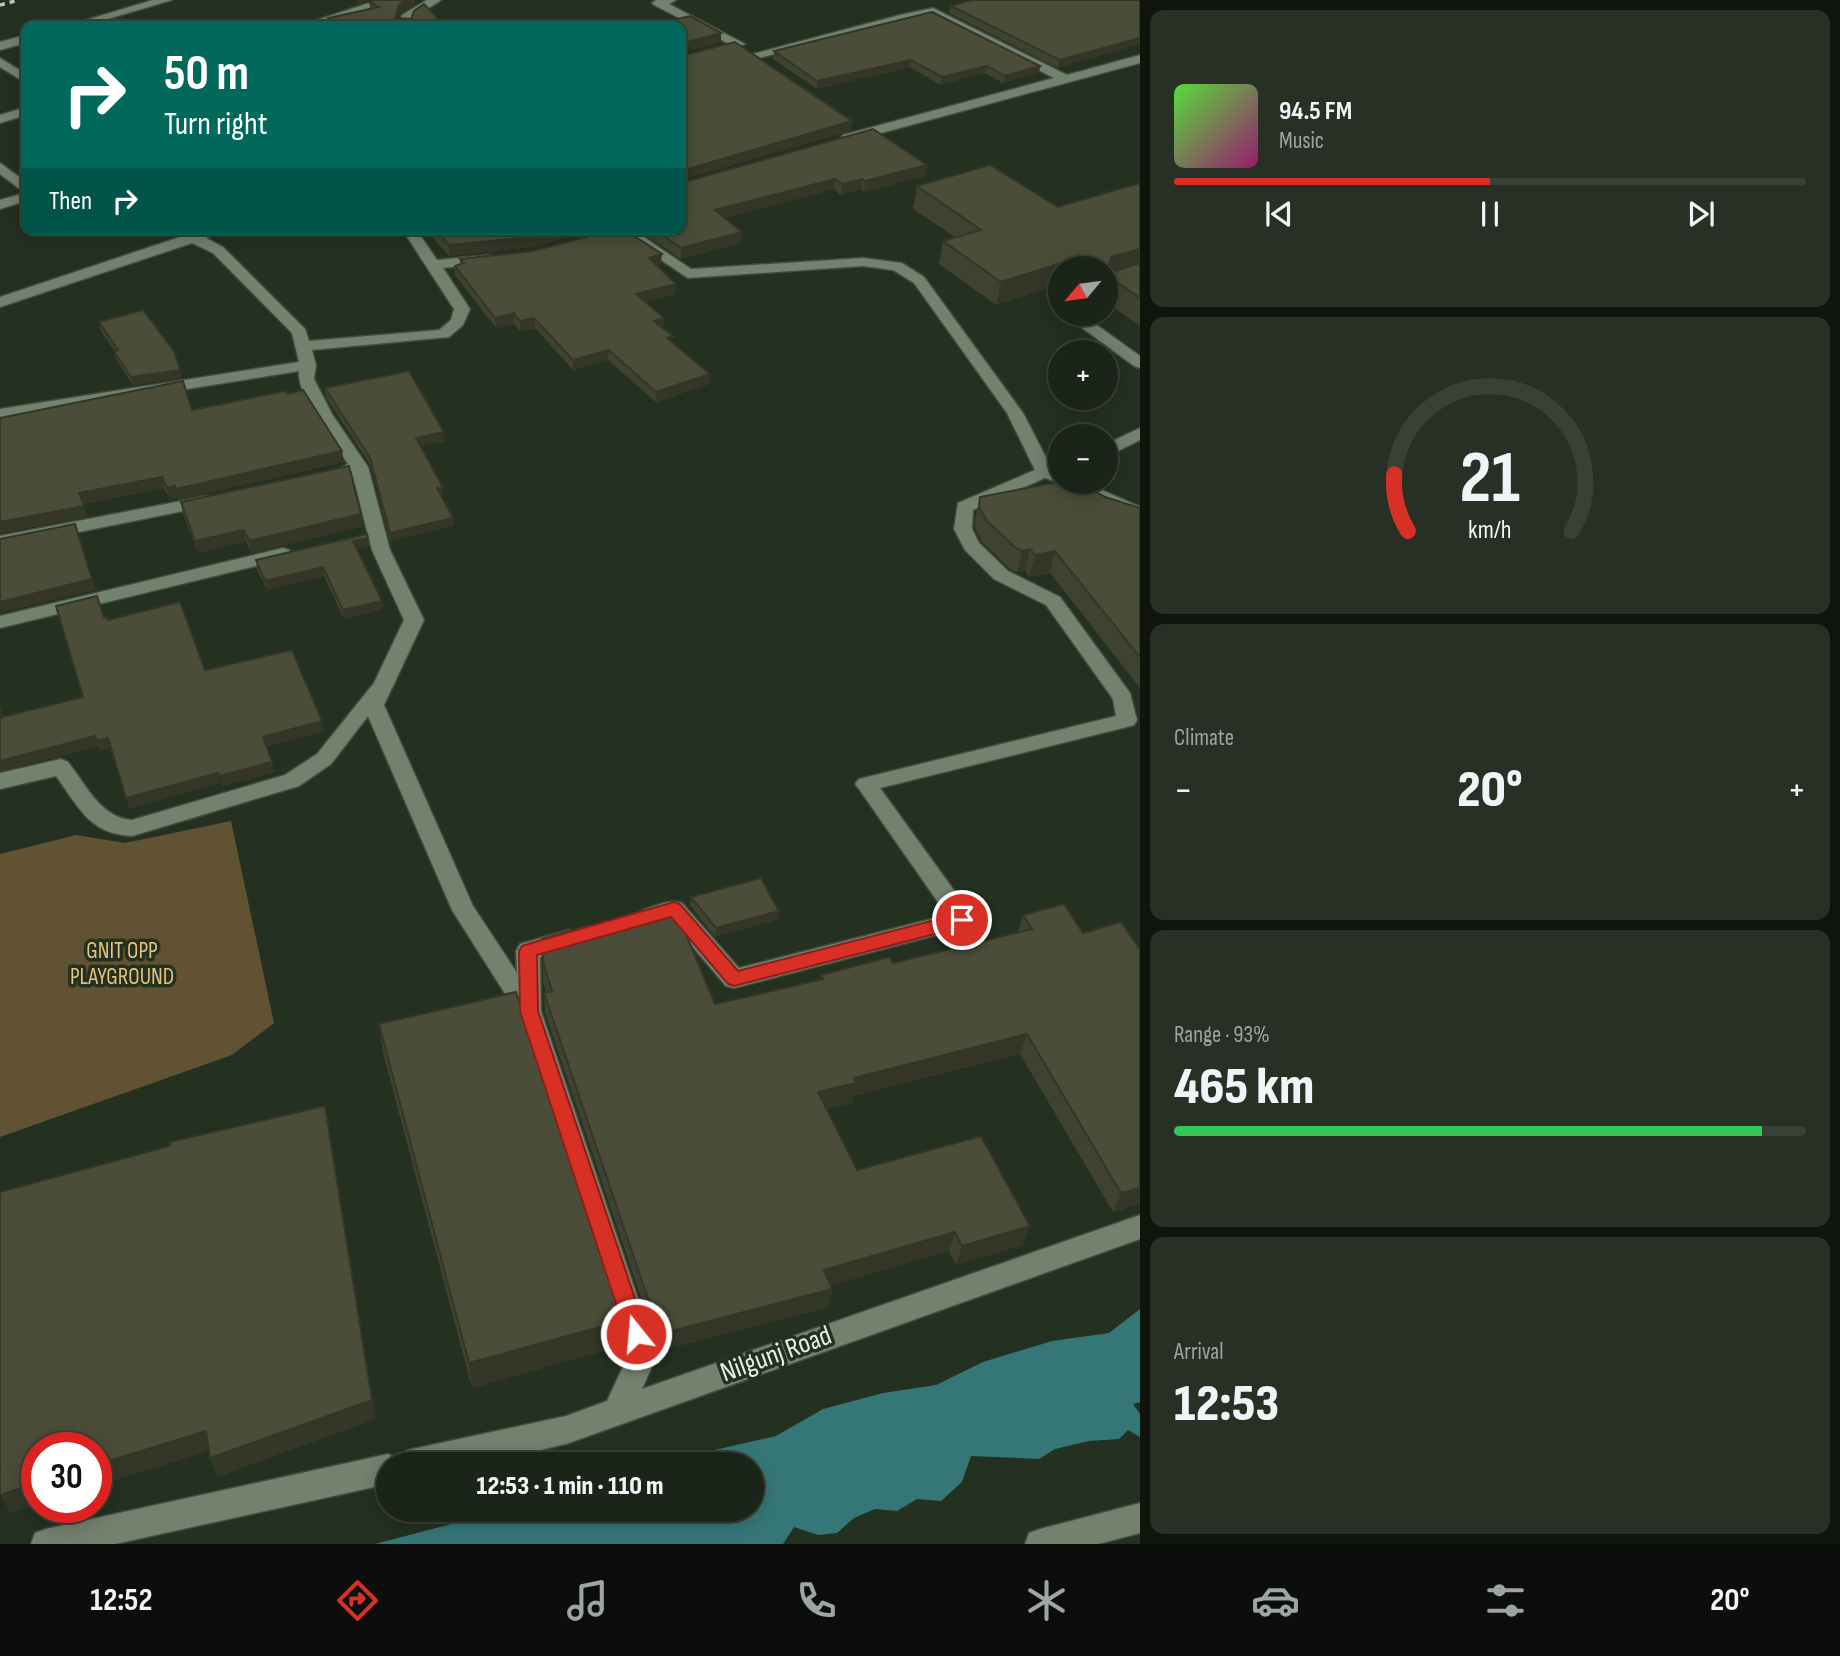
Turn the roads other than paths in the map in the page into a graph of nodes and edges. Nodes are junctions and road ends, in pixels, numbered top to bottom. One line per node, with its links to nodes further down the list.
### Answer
1 (166, 0): 5 (street)
2 (391, 0): 6 (street); 7 (street)
3 (435, 0): 8 (street)
4 (660, 1): 10 (street)
5 (90, 21)
6 (322, 21)
7 (404, 21)
8 (406, 21)
9 (21, 40): 11 (street)
10 (739, 44): 12 (street); 16 (street)
11 (0, 46)
12 (716, 50)
13 (1140, 59): 16 (street)
14 (0, 62): 15 (street)
15 (21, 76)
16 (1065, 79): 19 (street)
17 (21, 113): 18 (street)
18 (0, 119)
19 (841, 141)
20 (0, 167): 21 (street)
21 (21, 185)
22 (21, 199): 23 (street)
23 (0, 205)
24 (202, 235): 27 (street)
25 (413, 235): 29 (street)
26 (625, 235): 39 (street)
27 (193, 238): 30 (street); 32 (street)
28 (508, 257): 29 (street)
29 (433, 265): 32 (street)
30 (0, 302)
31 (1088, 326): 33 (street)
32 (303, 346): 34 (street)
33 (1140, 363)
34 (307, 365): 35 (street); 38 (street)
35 (0, 414)
36 (1140, 433): 37 (street)
37 (1118, 444)
38 (359, 467): 40 (street); 48 (street)
39 (1048, 467)
40 (333, 473)
41 (1048, 477): 50 (street)
42 (1112, 494): 44 (street)
43 (227, 496): 45 (street)
44 (1140, 514)
45 (0, 542)
46 (296, 551): 47 (street)
47 (0, 622)
48 (388, 676): 49 (street); 52 (street)
49 (0, 781)
50 (634, 920)
51 (594, 932): 52 (street)
52 (529, 1011): 54 (street)
53 (1140, 1227): 54 (street, Nilgunj Road)
54 (617, 1411): 55 (street, Nilgunj Road)
55 (467, 1452)
56 (376, 1472): 58 (street)
57 (1140, 1518): 59 (street)
58 (46, 1544)
59 (1040, 1544)

